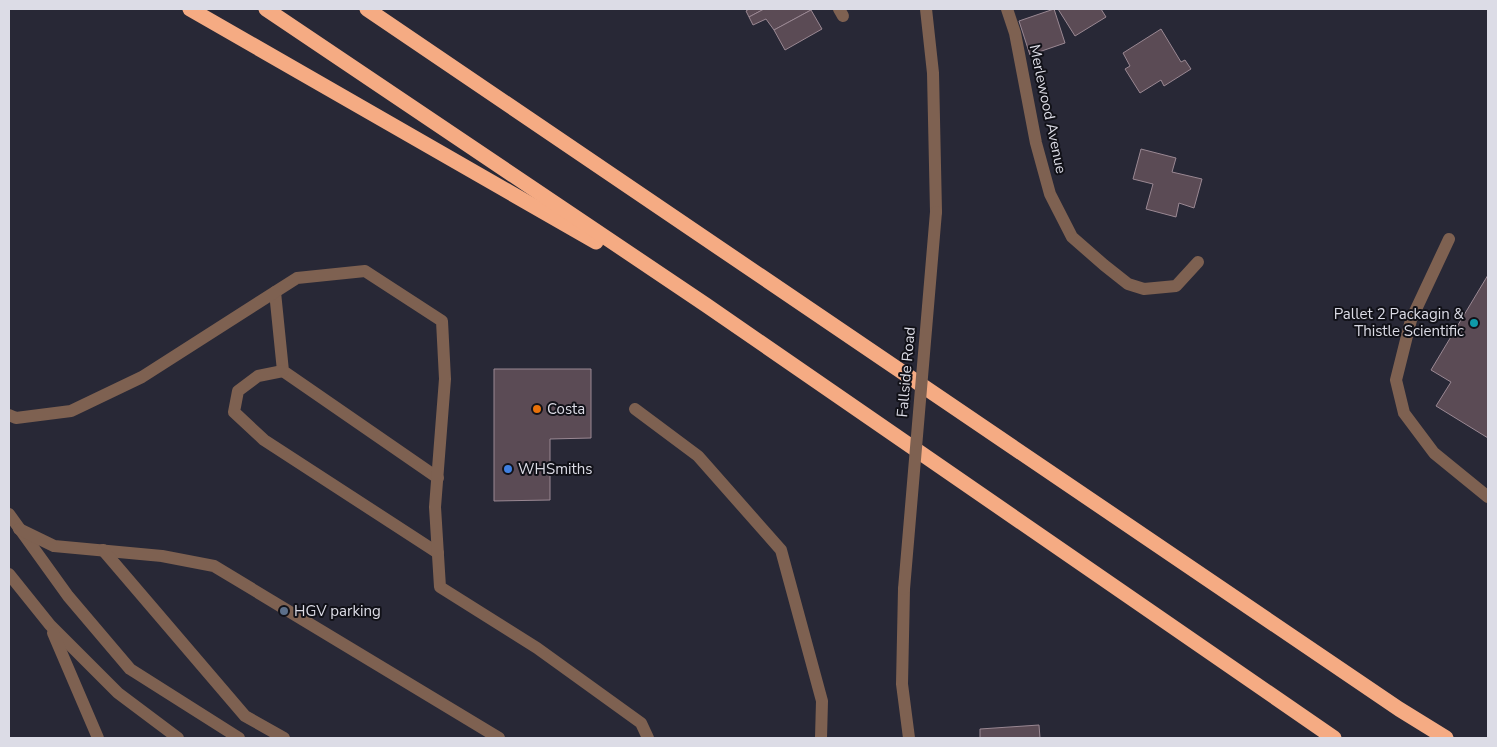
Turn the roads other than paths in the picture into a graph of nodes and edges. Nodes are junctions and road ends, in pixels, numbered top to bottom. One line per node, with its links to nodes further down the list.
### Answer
1 (190, 9): 9 (highway)
2 (266, 9): 9 (highway)
3 (367, 9): 30 (highway)
4 (926, 9): 28 (street, Fallside Road, bridge)
5 (1007, 9): 7 (street, Merlewood Avenue)
6 (1449, 239): 14 (street)
7 (1198, 262)
8 (275, 292): 10 (street); 12 (street); 13 (street)
9 (706, 305): 29 (highway)
10 (283, 371): 13 (street); 18 (street)
11 (635, 409): 27 (street)
12 (9, 415)
13 (438, 478): 18 (street)
14 (1488, 497)
15 (9, 514): 16 (street)
16 (19, 529): 17 (street); 23 (street)
17 (103, 550): 24 (street); 25 (street)
18 (438, 554): 26 (street)
19 (9, 574): 20 (street)
20 (50, 625): 21 (street); 22 (street)
21 (98, 738)
22 (178, 738)
23 (239, 738)
24 (284, 738)
25 (499, 738)
26 (648, 738)
27 (821, 738)
28 (909, 738)
29 (1334, 738)
30 (1446, 738)

